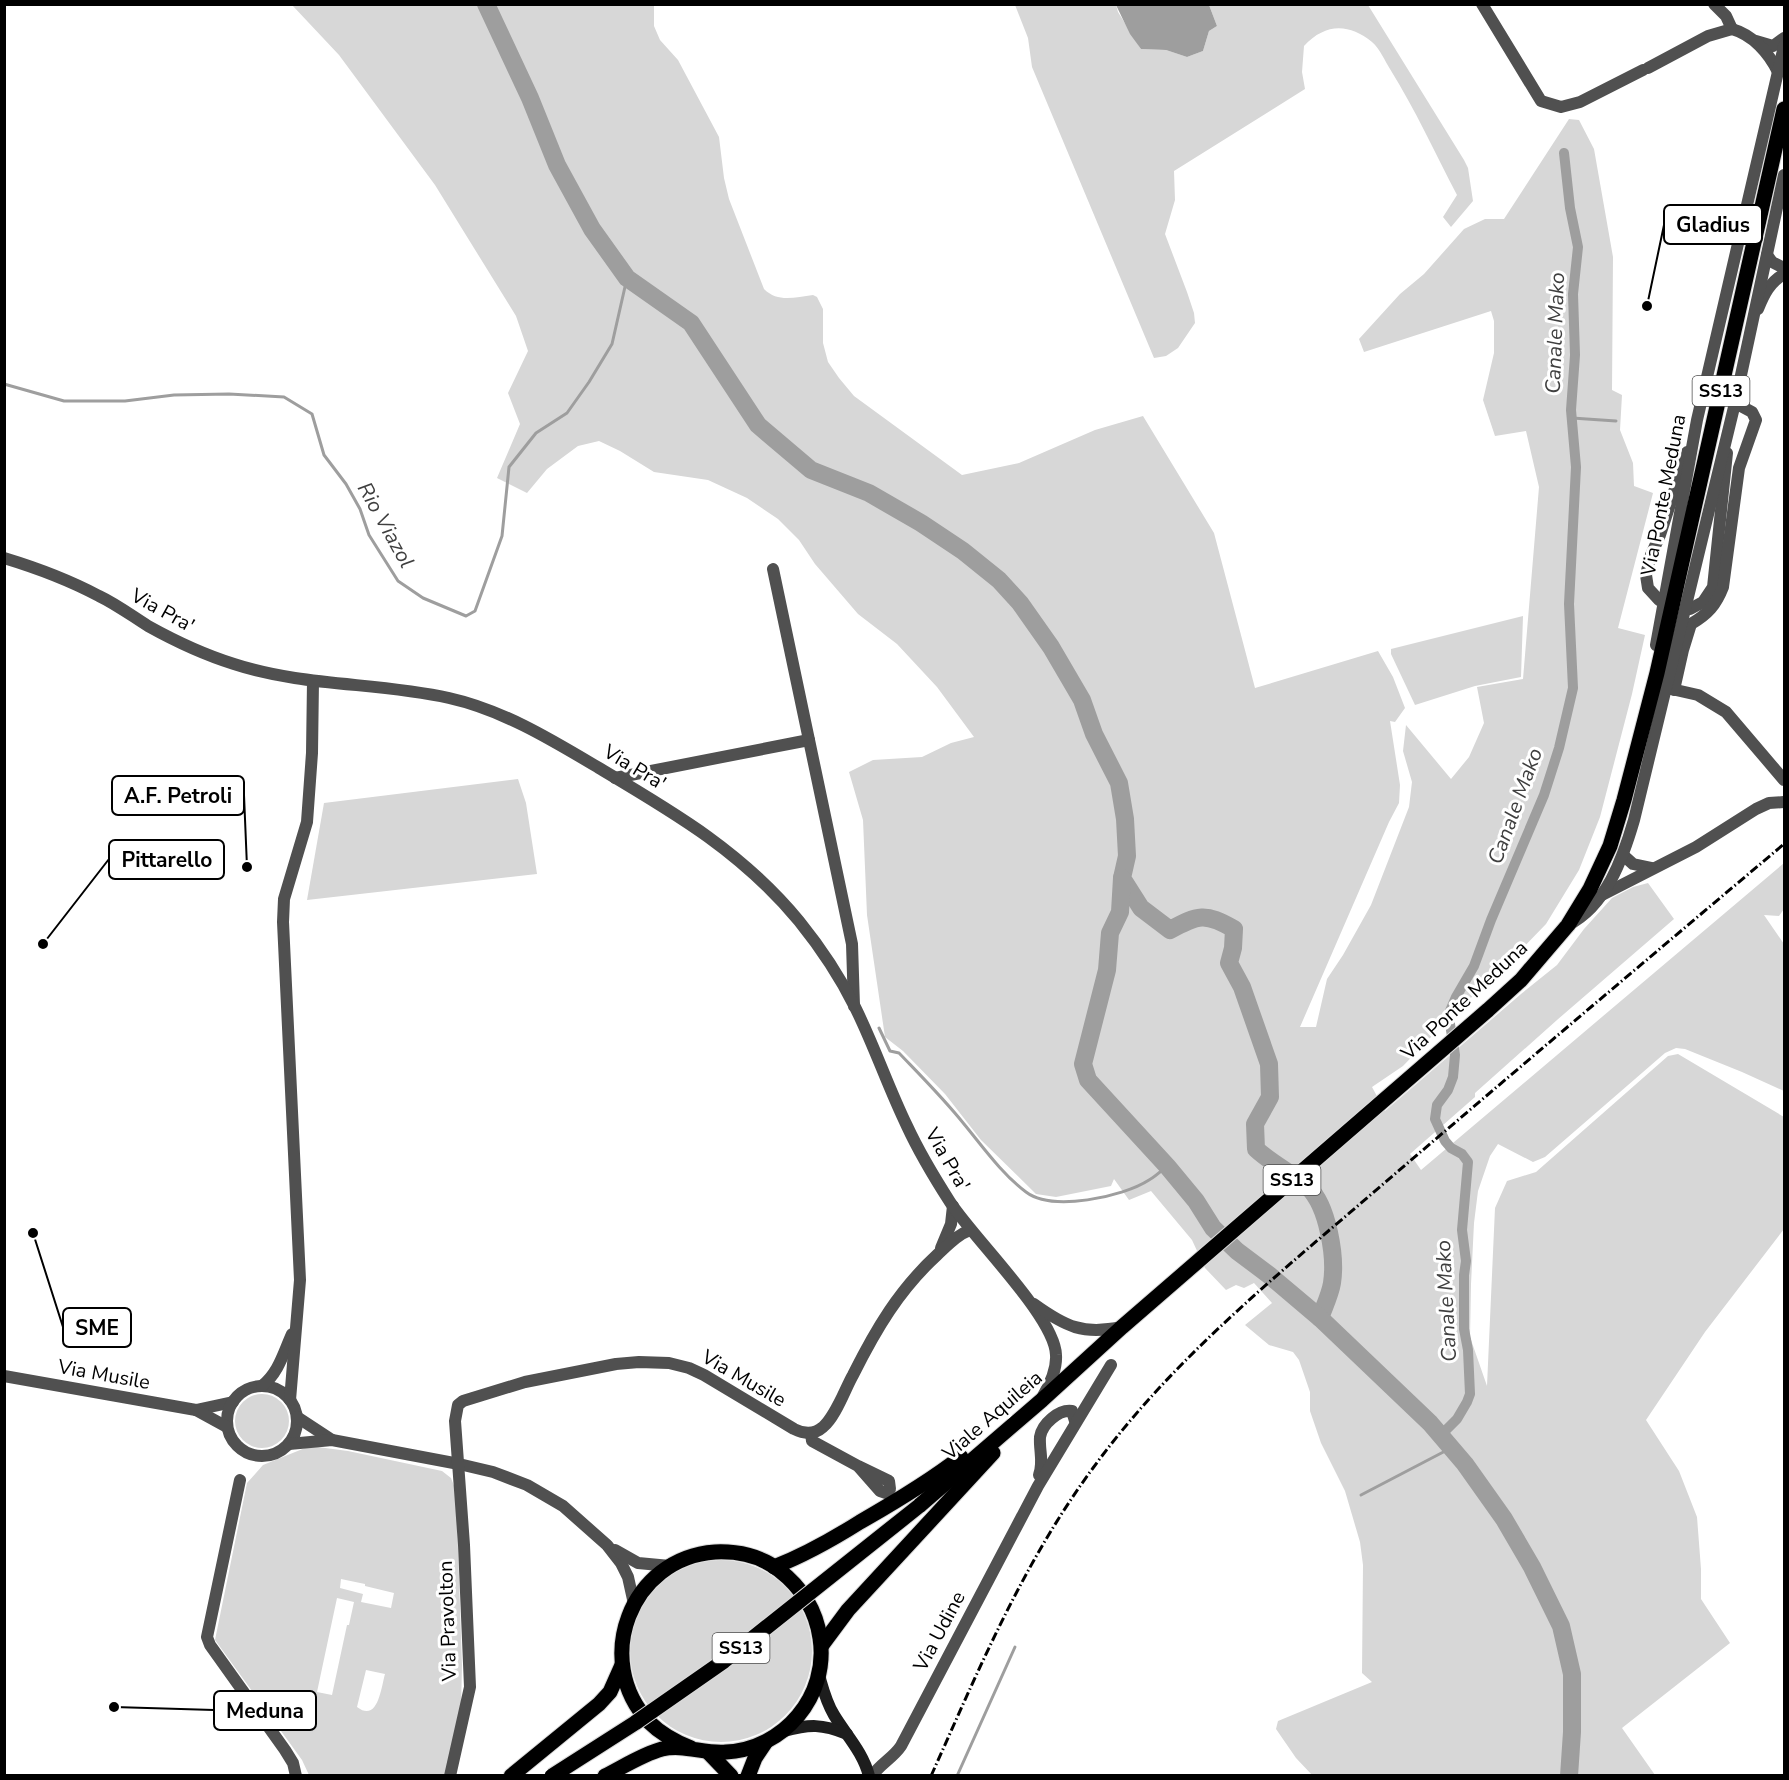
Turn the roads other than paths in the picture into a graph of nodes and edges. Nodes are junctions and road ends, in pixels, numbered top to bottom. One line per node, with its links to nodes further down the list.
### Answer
1 (1482, 4): 3 (street)
2 (1714, 4): 3 (street)
3 (1732, 29): 5 (street)
4 (1785, 38): 5 (street)
5 (1755, 41): 7 (street)
6 (1785, 46): 7 (street, Via Ponte Meduna)
7 (1778, 72): 15 (street, Via Ponte Meduna)
8 (1785, 109): 21 (main road, Via Ponte Meduna / SS13)
9 (1785, 175): 10 (street, Via Ponte Meduna)
10 (1767, 255): 11 (street); 13 (street, Via Ponte Meduna)
11 (1785, 268)
12 (1785, 274): 13 (street, Via Ponte Meduna)
13 (1752, 323): 14 (street, Via Ponte Meduna)
14 (1735, 403): 16 (street, Via Ponte Meduna); 23 (street, Via Ponte Meduna)
15 (1697, 420): 19 (street); 21 (street, Via Ponte Meduna)
16 (1730, 425): 20 (street, Via Ponte Meduna); 23 (street, Via Ponte Meduna)
17 (4, 558): 22 (street, Via Pra')
18 (773, 569): 24 (street)
19 (1659, 600)
20 (1690, 609)
21 (1657, 673): 31 (main road, Via Ponte Meduna / SS13)
22 (313, 681): 25 (street, Via Pra'); 38 (street)
23 (1670, 689): 26 (street); 28 (street, Via Ponte Meduna)
24 (809, 740): 25 (street); 32 (street)
25 (615, 778): 32 (street, Via Pra')
26 (1785, 780)
27 (1785, 802): 29 (street)
28 (1623, 855): 29 (street); 30 (street, Via Ponte Meduna)
29 (1652, 868): 30 (street)
30 (1600, 896): 31 (street, Via Ponte Meduna)
31 (1568, 925): 35 (main road, Via Ponte Meduna / SS13)
32 (854, 1006): 33 (street, Via Pra')
33 (953, 1206): 34 (street, Via Pra'); 36 (street)
34 (970, 1230): 36 (street); 37 (street, Via Pra')
35 (1202, 1258): 39 (main road, Viale Aquileia / SS13)
36 (931, 1261): 50 (street)
37 (1029, 1300): 39 (street, Via Pra'); 44 (street, Via Pra')
38 (295, 1327): 42 (street); 43 (street)
39 (1122, 1327): 44 (main road, Viale Aquileia / SS13)
40 (1111, 1365): 48 (street, Via Udine)
41 (4, 1376): 46 (street, Via Musile)
42 (262, 1386): 43 (street); 45 (street)
43 (290, 1400): 47 (street)
44 (1042, 1400): 59 (main road); 61 (main road); 74 (main road, Viale Aquileia / SS13, bridge)
45 (233, 1402): 46 (street); 49 (street)
46 (196, 1410): 49 (street)
47 (297, 1417): 51 (street); 52 (street)
48 (1075, 1421): 56 (street, Via Udine); 56 (street, Via Udine)
49 (227, 1427): 52 (street)
50 (811, 1433): 53 (street, Via Musile); 54 (street)
51 (332, 1440): 52 (street); 53 (street)
52 (289, 1444)
53 (459, 1464): 57 (street); 72 (street, Via Pravolton)
54 (858, 1467)
55 (240, 1480): 71 (street)
56 (1022, 1516): 70 (street, Via Udine)
57 (607, 1545): 58 (street); 60 (street)
58 (670, 1566): 59 (main road); 60 (main road)
59 (774, 1567): 61 (main road)
60 (634, 1604): 62 (main road)
61 (822, 1645): 63 (main road)
62 (622, 1665): 67 (main road); 73 (main road)
63 (819, 1675): 64 (main road); 65 (main road, Via Udine)
64 (784, 1731): 65 (main road); 66 (main road)
65 (847, 1734): 69 (main road, Via Udine)
66 (765, 1743): 68 (main road); 77 (main road)
67 (691, 1748): 68 (main road); 75 (main road)
68 (708, 1752): 76 (main road)
69 (861, 1755): 70 (street); 78 (main road, Via Udine)
70 (888, 1760): 78 (street, Via Udine)
71 (296, 1776)
72 (450, 1776)
73 (511, 1776)
74 (552, 1776)
75 (604, 1776)
76 (731, 1776)
77 (748, 1776)
78 (870, 1776)

